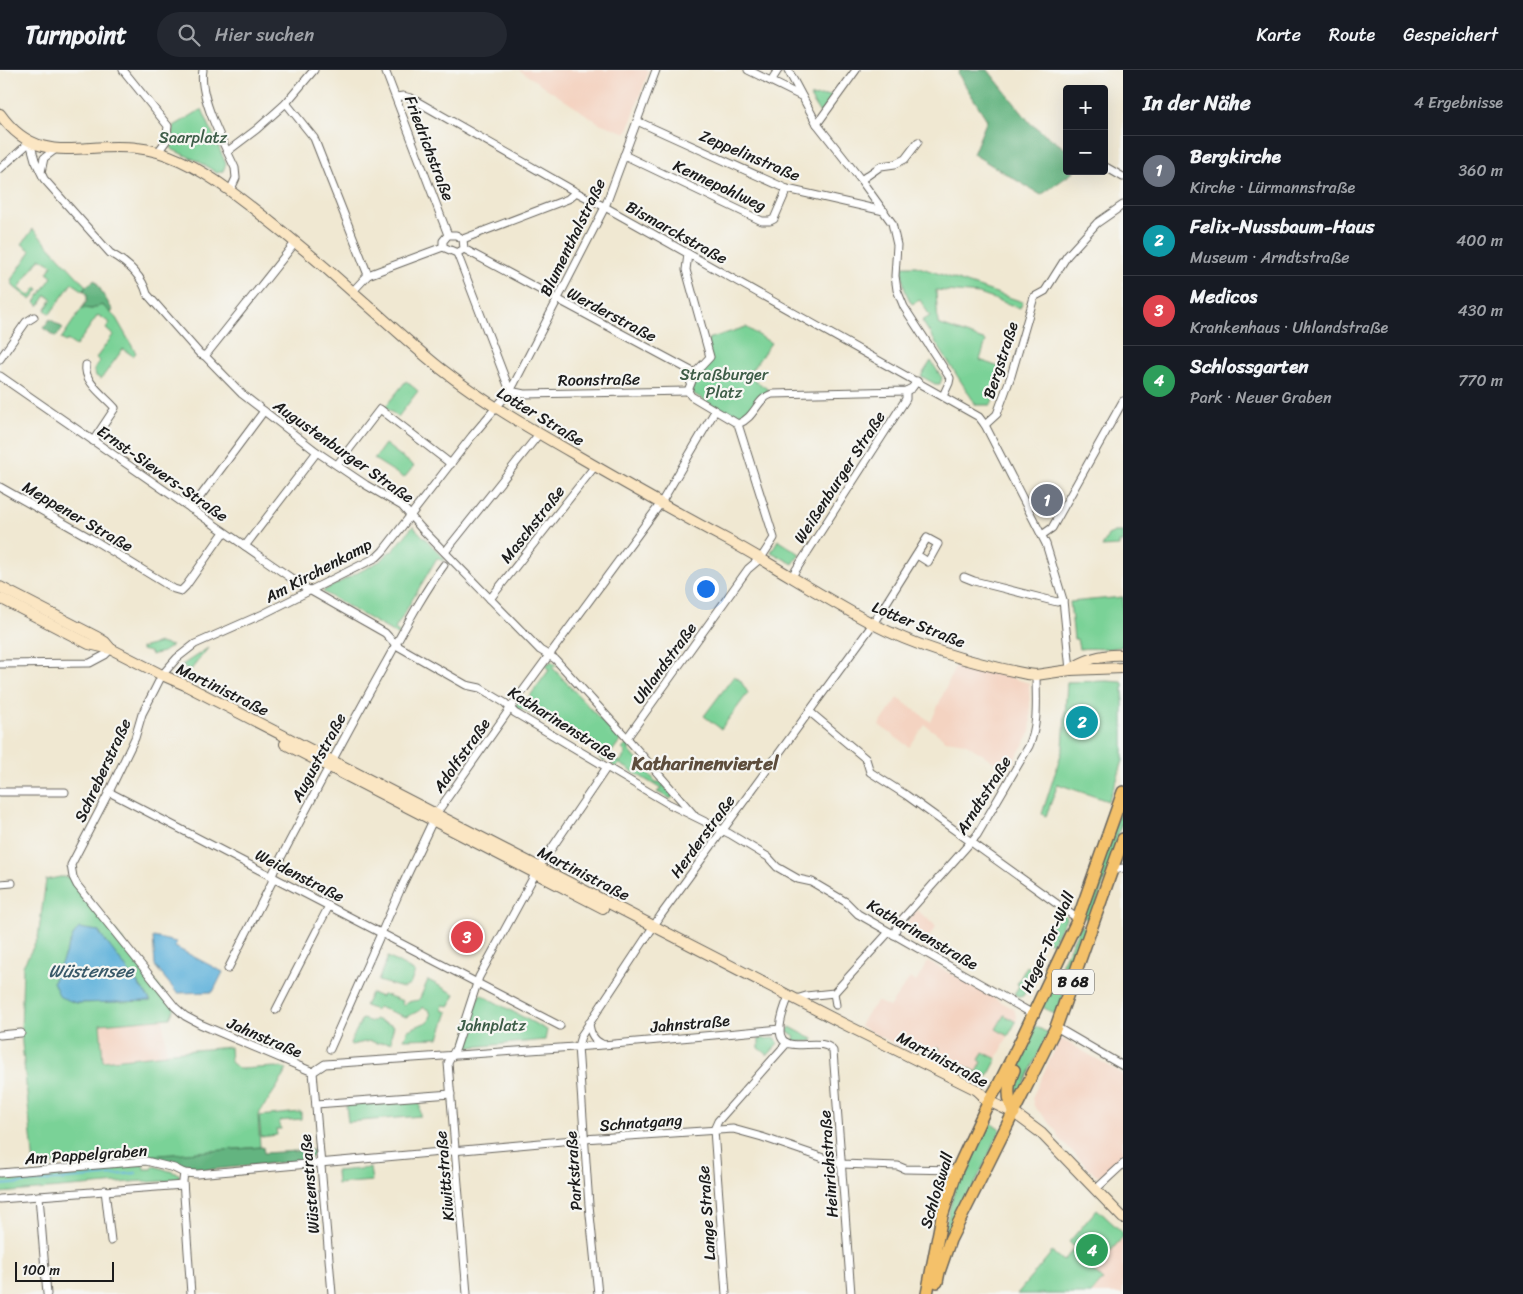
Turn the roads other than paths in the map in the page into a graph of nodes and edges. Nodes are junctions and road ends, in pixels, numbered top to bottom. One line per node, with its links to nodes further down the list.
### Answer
1 (123, 70): 21 (street)
2 (203, 70): 20 (street)
3 (314, 70): 13 (street)
4 (385, 70): 11 (street, Friedrichstraße)
5 (656, 70): 15 (street, Blumenthalstraße)
6 (748, 70): 10 (street)
7 (778, 70): 10 (street)
8 (788, 70): 12 (street)
9 (856, 70): 16 (street)
10 (771, 81): 12 (street)
11 (396, 96): 30 (street, Bismarckstraße); 34 (street, Friedrichstraße)
12 (802, 96): 16 (street)
13 (286, 103): 20 (street); 40 (street)
14 (0, 114): 17 (street)
15 (637, 121): 22 (street, Blumenthalstraße); 28 (street, Zeppelinstraße)
16 (817, 124): 27 (street)
17 (30, 142): 19 (street, Lotter Straße); 24 (street); 25 (street, Augustenburger Straße)
18 (918, 142): 27 (street)
19 (56, 149): 21 (street, Lotter Straße); 25 (street)
20 (228, 151): 29 (street)
21 (158, 152): 29 (street, Lotter Straße)
22 (624, 155): 28 (street, Kennepohlweg); 32 (street, Blumenthalstraße)
23 (1108, 168): 26 (street)
24 (0, 169)
25 (41, 173): 44 (street, Augustenburger Straße)
26 (1123, 177)
27 (861, 180): 33 (street)
28 (787, 188): 33 (street, Zeppelinstraße)
29 (230, 191): 36 (street, Lotter Straße)
30 (576, 192): 32 (street, Bismarckstraße); 35 (street)
31 (1123, 205): 59 (street, Bergstraße)
32 (605, 207): 39 (street, Bismarckstraße); 42 (street, Blumenthalstraße)
33 (884, 211): 53 (street)
34 (448, 235): 35 (street); 37 (street)
35 (463, 239): 38 (street)
36 (295, 243): 41 (street, Lotter Straße); 44 (street)
37 (443, 247): 38 (street, Werderstraße); 40 (street)
38 (460, 251): 42 (street, Werderstraße); 50 (street)
39 (688, 254): 47 (street); 49 (street, Bismarckstraße)
40 (368, 275): 41 (street)
41 (353, 292): 55 (street, Lotter Straße)
42 (557, 300): 47 (street, Werderstraße); 50 (street, Blumenthalstraße)
43 (34, 317): 45 (street)
44 (202, 355): 56 (street, Augustenburger Straße)
45 (0, 359)
46 (86, 364): 61 (street)
47 (695, 373): 51 (street)
48 (0, 376): 61 (street, Ernst-Sievers-Straße)
49 (917, 381): 52 (street); 53 (street, Bismarckstraße)
50 (510, 391): 51 (street, Roonstraße); 55 (street, Blumenthalstraße)
51 (688, 391): 57 (street)
52 (906, 392): 58 (street); 77 (street, Weißenburger Straße)
53 (943, 396): 59 (street, Bismarckstraße)
54 (1123, 401): 71 (street)
55 (495, 407): 60 (street, Lotter Straße); 63 (street, Am Kirchenkamp)
56 (264, 411): 62 (street, Augustenburger Straße); 68 (street)
57 (715, 411): 58 (street); 67 (street, Adolfstraße)
58 (738, 424): 75 (street, Uhlandstraße)
59 (985, 425): 71 (street)
60 (539, 434): 65 (street, Lotter Straße); 73 (street)
61 (93, 441): 68 (street, Ernst-Sievers-Straße)
62 (317, 452): 64 (street, Augustenburger Straße); 72 (street)
63 (451, 464): 64 (street); 69 (street, Am Kirchenkamp)
64 (337, 465): 69 (street, Augustenburger Straße)
65 (595, 466): 67 (street, Lotter Straße); 82 (street, Maschstraße)
66 (0, 487): 70 (street, Meppener Straße)
67 (661, 503): 75 (street, Lotter Straße); 87 (street, Adolfstraße)
68 (191, 509): 70 (street, Ernst-Sievers-Straße)
69 (411, 515): 73 (street, Augustenburger Straße); 80 (street, Am Kirchenkamp)
70 (224, 532): 72 (street, Ernst-Sievers-Straße)
71 (1042, 535): 83 (street)
72 (245, 546): 80 (street, Ernst-Sievers-Straße)
73 (445, 552): 82 (street, Augustenburger Straße)
74 (917, 555): 84 (street, Herderstraße)
75 (761, 558): 77 (street, Lotter Straße); 96 (street, Uhlandstraße)
76 (444, 564): 85 (street, Auguststraße)
77 (792, 576): 84 (street, Lotter Straße)
78 (964, 578): 83 (street)
79 (0, 587): 86 (street)
80 (312, 591): 85 (street, Katharinenstraße); 92 (street, Am Kirchenkamp)
81 (0, 598): 86 (street)
82 (490, 599): 87 (street, Augustenburger Straße)
83 (1063, 600): 91 (street)
84 (874, 624): 93 (street, Lotter Straße); 95 (street, Herderstraße)
85 (396, 645): 94 (street, Katharinenstraße); 97 (street, Auguststraße)
86 (110, 649): 89 (street); 92 (street, Martinistraße)
87 (549, 655): 94 (street, Adolfstraße); 96 (street, Augustenburger Straße)
88 (1123, 655): 91 (street, Lotter Straße)
89 (0, 664)
90 (1123, 668): 91 (street, Lotter Straße)
91 (1070, 670): 93 (street, Lotter Straße)
92 (162, 675): 97 (street, Martinistraße); 101 (street, Schreberstraße)
93 (1036, 675): 109 (street, Arndtstraße)
94 (511, 708): 98 (street, Katharinenstraße); 105 (street, Adolfstraße)
95 (810, 712): 107 (street, Herderstraße); 109 (street)
96 (627, 738): 103 (street, Augustenburger Straße)
97 (330, 763): 105 (street, Martinistraße); 113 (street, Auguststraße)
98 (607, 767): 104 (street, Katharinenstraße); 111 (street)
99 (0, 792): 100 (street)
100 (65, 792)
101 (110, 792): 113 (street, Weidenstraße); 114 (street, Schreberstraße)
102 (1123, 792): 118 (main road, Heger-Tor-Wall / B 68)
103 (676, 795): 104 (street); 106 (street, Augustenburger Straße)
104 (669, 804): 106 (street, Katharinenstraße)
105 (434, 817): 111 (street, Martinistraße); 120 (street, Adolfstraße)
106 (695, 817): 107 (street, Katharinenstraße)
107 (722, 831): 119 (street, Herderstraße); 121 (street, Katharinenstraße)
108 (1123, 839): 112 (main road, Heger-Tor-Wall / B 68)
109 (971, 842): 118 (street); 121 (street, Arndtstraße)
110 (1123, 868): 112 (street)
111 (537, 870): 119 (street, Martinistraße); 123 (street)
112 (1111, 874): 132 (main road, Heger-Tor-Wall / B 68)
113 (272, 876): 117 (street, Weidenstraße); 122 (street, Auguststraße)
114 (73, 877): 141 (street, Jahnstraße)
115 (12, 883): 116 (street)
116 (0, 884)
117 (329, 906): 120 (street, Weidenstraße); 127 (street)
118 (1078, 919): 128 (main road, Heger-Tor-Wall / B 68)
119 (653, 929): 125 (street, Martinistraße); 129 (street, Herderstraße)
120 (382, 933): 123 (street, Weidenstraße); 138 (street, Adolfstraße)
121 (891, 934): 124 (street, Arndtstraße); 128 (street, Katharinenstraße)
122 (228, 968)
123 (477, 983): 130 (street); 139 (street)
124 (834, 993): 125 (street); 126 (street)
125 (795, 998): 131 (street); 143 (street, Martinistraße)
126 (836, 1005)
127 (276, 1010)
128 (1031, 1018): 143 (main road, Heger-Tor-Wall / B 68); 145 (main road)
129 (589, 1023): 136 (street); 137 (street, Herderstraße)
130 (560, 1026)
131 (780, 1028): 135 (street); 136 (street, Jahnstraße)
132 (1056, 1028): 140 (street); 145 (main road, Heger-Tor-Wall / B 68)
133 (21, 1034): 134 (street)
134 (0, 1035)
135 (787, 1043): 146 (street); 150 (street, Heinrichstraße)
136 (603, 1045): 137 (street, Jahnstraße)
137 (578, 1046): 139 (street, Jahnstraße); 147 (street, Parkstraße)
138 (330, 1049)
139 (451, 1056): 141 (street, Jahnstraße); 142 (street, Kiwittstraße)
140 (1123, 1066)
141 (313, 1072): 144 (street, Wüstenstraße)
142 (450, 1094): 144 (street); 148 (street, Kiwittstraße)
143 (989, 1101): 145 (street, Martinistraße); 152 (main road, Schloßwall / B 68)
144 (316, 1104): 149 (street, Wüstenstraße)
145 (1014, 1113): 157 (street, Martinistraße); 170 (main road, Schloßwall / B 68)
146 (714, 1130): 147 (street, Schnatgang); 150 (street, Schnatgang); 167 (street, Lange Straße)
147 (584, 1139): 148 (street, Schnatgang); 166 (street, Parkstraße)
148 (455, 1151): 149 (street, Schnatgang); 165 (street, Kiwittstraße)
149 (321, 1163): 154 (street, Am Pappelgraben); 164 (street, Wüstenstraße)
150 (841, 1164): 152 (street, Schnatgang); 168 (street, Heinrichstraße)
151 (1123, 1164): 157 (street)
152 (957, 1170): 169 (main road, Schloßwall / B 68)
153 (0, 1173): 154 (street, Am Pappelgraben)
154 (184, 1174): 155 (street)
155 (183, 1184): 156 (street); 163 (street)
156 (105, 1190): 158 (street); 161 (street)
157 (1096, 1190): 160 (street, Martinistraße)
158 (39, 1196): 159 (street); 162 (street)
159 (0, 1199)
160 (1123, 1218)
161 (110, 1241)
162 (47, 1294)
163 (191, 1294)
164 (332, 1294)
165 (467, 1294)
166 (598, 1294)
167 (726, 1294)
168 (851, 1294)
169 (927, 1294)
170 (935, 1294)

